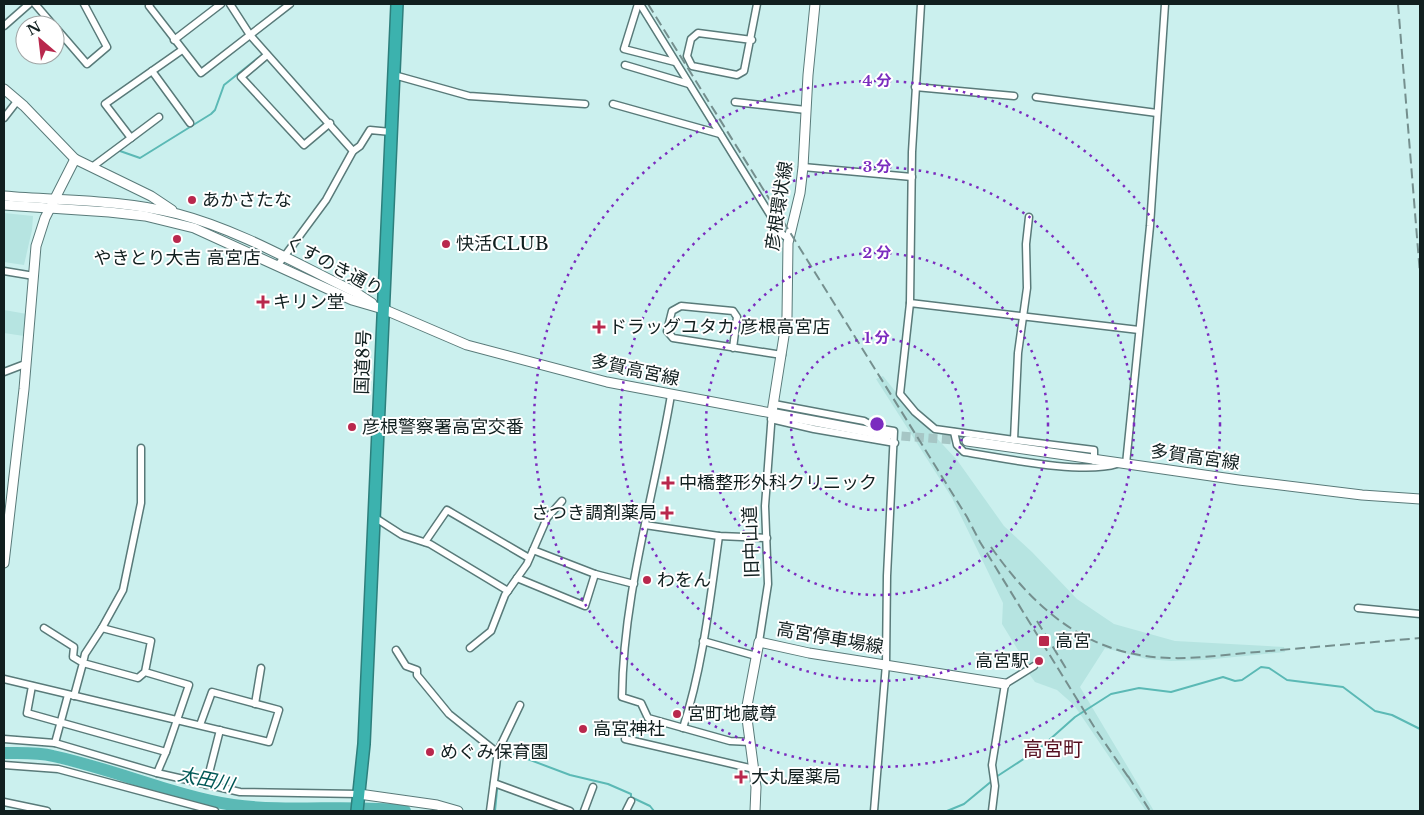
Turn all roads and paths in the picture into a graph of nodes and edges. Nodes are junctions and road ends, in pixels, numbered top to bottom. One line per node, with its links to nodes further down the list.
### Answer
1 (29, 4): 15 (street)
2 (35, 4): 14 (street)
3 (84, 4): 17 (street)
4 (149, 4): 18 (street)
5 (221, 4): 18 (street)
6 (230, 4): 16 (street)
7 (290, 4): 16 (street)
8 (397, 4): 25 (highway, 国道8号)
9 (639, 4): 22 (street); 22 (street)
10 (757, 4): 19 (street)
11 (815, 4): 35 (main road, 彦根環状線)
12 (921, 4): 27 (street)
13 (1165, 4): 36 (street)
14 (44, 15)
15 (4, 26)
16 (250, 35): 20 (street); 21 (street)
17 (65, 39)
18 (174, 40): 20 (street)
19 (752, 40): 19 (street)
20 (182, 50): 24 (street)
21 (267, 55): 40 (street); 40 (street)
22 (675, 62): 26 (street)
23 (625, 66): 26 (street)
24 (152, 71): 39 (street); 43 (street)
25 (394, 75): 33 (street); 41 (highway, 国道8号)
26 (689, 84): 42 (street)
27 (915, 87): 29 (street); 48 (street)
28 (4, 89): 31 (main road)
29 (1014, 96)
30 (1036, 98): 36 (street)
31 (18, 100): 38 (street); 45 (main road)
32 (735, 102): 35 (street)
33 (585, 104)
34 (613, 104): 42 (street)
35 (806, 110): 47 (main road, 彦根環状線)
36 (1157, 113): 62 (street)
37 (159, 117): 43 (street)
38 (4, 118)
39 (190, 123)
40 (330, 123): 44 (street)
41 (391, 132): 44 (street); 60 (highway, 国道8号)
42 (720, 134): 55 (street)
43 (131, 138): 46 (street)
44 (353, 151): 56 (street)
45 (75, 159): 46 (main road); 50 (main road)
46 (92, 167): 53 (main road)
47 (803, 167): 48 (street); 55 (main road, 彦根環状線)
48 (912, 177): 59 (street)
49 (4, 196): 50 (main road, くすのき通り)
50 (56, 200): 52 (main road); 53 (main road, くすのき通り)
51 (4, 205): 52 (main road, くすのき通り)
52 (50, 208): 56 (main road, くすのき通り); 58 (main road)
53 (176, 214): 56 (main road, くすのき通り)
54 (1029, 217): 61 (street)
55 (789, 239): 64 (main road, 彦根環状線)
56 (281, 261): 60 (main road, くすのき通り)
57 (4, 271): 58 (street)
58 (34, 276): 65 (main road)
59 (910, 303): 61 (street); 69 (street)
60 (383, 310): 67 (main road, 多賀高宮線); 79 (highway, 国道8号)
61 (1024, 316): 62 (street); 71 (street)
62 (1139, 330): 76 (street)
63 (733, 348): 63 (street); 64 (street)
64 (782, 355): 68 (main road, 彦根環状線)
65 (25, 364): 66 (street); 86 (main road)
66 (4, 372)
67 (671, 395): 68 (main road, 多賀高宮線); 80 (street)
68 (772, 412): 70 (main road, 多賀高宮線); 73 (street); 73 (street); 82 (street, 旧中山道)
69 (954, 432): 71 (street); 76 (street)
70 (888, 435)
71 (1014, 440): 75 (street)
72 (967, 441): 75 (main road, 多賀高宮線)
73 (895, 443): 101 (street)
74 (141, 448): 94 (street)
75 (1094, 461): 76 (main road, 多賀高宮線)
76 (1123, 464): 77 (main road, 多賀高宮線)
77 (1420, 499)
78 (562, 501): 84 (street)
79 (374, 517): 83 (street); 128 (highway, 国道8号)
80 (645, 525): 81 (street); 89 (street)
81 (718, 536): 82 (street); 95 (street)
82 (767, 538): 96 (street, 旧中山道)
83 (425, 542): 85 (street); 90 (street)
84 (533, 550): 85 (street); 87 (street)
85 (529, 558): 88 (street)
86 (4, 563)
87 (596, 574): 88 (street); 89 (street)
88 (517, 578): 90 (street)
89 (634, 584): 114 (street)
90 (508, 591): 97 (street)
91 (1358, 608): 92 (street)
92 (1420, 614)
93 (44, 628): 100 (street)
94 (102, 628): 100 (street); 104 (street)
95 (703, 641): 99 (street); 114 (street)
96 (759, 642): 99 (main road, 高宮停車場線); 101 (main road, 高宮停車場線)
97 (470, 648)
98 (396, 650): 121 (street)
99 (756, 656): 118 (main road, 高宮停車場線)
100 (84, 663): 104 (street); 108 (street)
101 (886, 664): 106 (main road, 高宮停車場線); 140 (street)
102 (1034, 666): 106 (street)
103 (261, 668): 109 (street)
104 (145, 672): 111 (street)
105 (4, 679): 107 (street)
106 (1005, 684): 141 (street)
107 (32, 686): 108 (street); 112 (street)
108 (71, 695): 111 (street); 112 (street)
109 (256, 704): 113 (street); 115 (street)
110 (520, 705): 121 (street)
111 (175, 720): 113 (street); 120 (street)
112 (61, 724): 119 (street); 120 (street)
113 (200, 726): 115 (street)
114 (683, 728): 118 (street)
115 (220, 730): 126 (street)
116 (4, 739): 119 (street)
117 (625, 739): 123 (street)
118 (750, 742): 123 (main road, 高宮停車場線)
119 (55, 743): 124 (street)
120 (166, 752): 124 (street)
121 (498, 753): 125 (street)
122 (4, 765): 133 (street)
123 (754, 769): 139 (main road, 高宮停車場線)
124 (157, 773): 126 (street)
125 (494, 783): 135 (street); 136 (street)
126 (206, 785): 128 (street)
127 (593, 787): 137 (street)
128 (358, 801): 134 (main road)
129 (4, 802): 131 (street)
130 (631, 802): 138 (street)
131 (25, 809): 132 (street)
132 (47, 811)
133 (215, 811)
134 (458, 811)
135 (490, 811)
136 (570, 811)
137 (584, 811)
138 (626, 811)
139 (755, 811)
140 (874, 811)
141 (992, 811)

